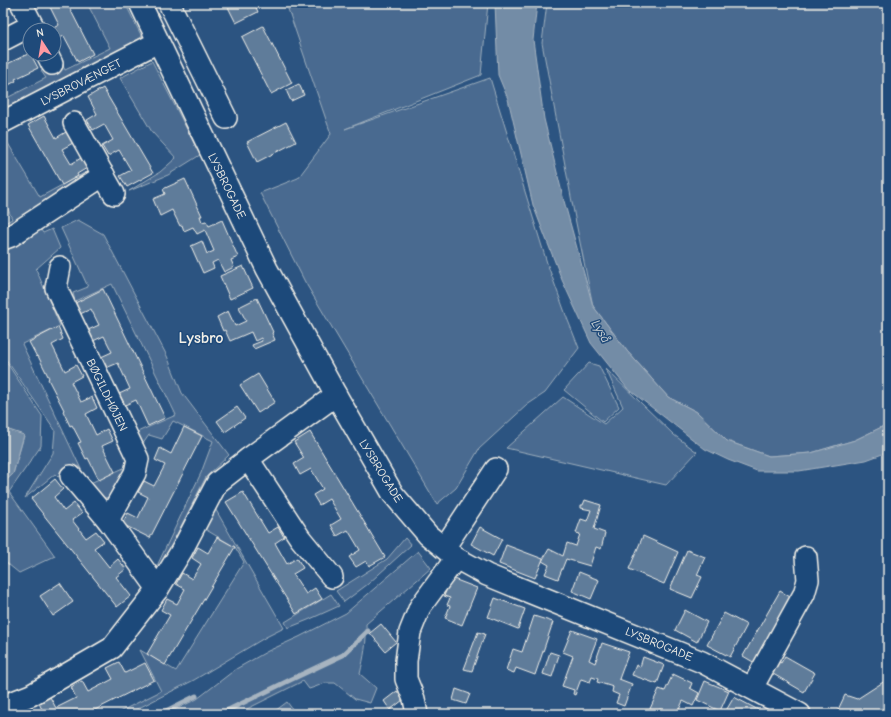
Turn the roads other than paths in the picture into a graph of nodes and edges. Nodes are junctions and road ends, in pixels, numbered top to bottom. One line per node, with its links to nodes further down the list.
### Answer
1 (21, 3): 4 (street)
2 (169, 3): 8 (street)
3 (141, 4): 7 (street, LYSBROGADE)
4 (31, 22)
5 (22, 32): 6 (street)
6 (3, 40)
7 (158, 42): 9 (street, LYSBROGADE); 11 (street, LYSBROVÆNGET)
8 (210, 86): 9 (street); 10 (street)
9 (185, 99): 17 (street, LYSBROGADE)
10 (226, 118)
11 (3, 122)
12 (74, 123): 13 (street)
13 (104, 175): 14 (street); 15 (street)
14 (114, 194)
15 (3, 238)
16 (60, 266): 21 (street, BØGILDHØJEN)
17 (336, 395): 18 (street); 22 (street, LYSBROGADE)
18 (248, 459): 24 (street); 25 (street)
19 (496, 469): 22 (street)
20 (71, 476): 21 (street)
21 (108, 520): 25 (street)
22 (450, 553): 26 (street, LYSBROGADE); 28 (street)
23 (806, 557): 26 (street)
24 (332, 576)
25 (158, 589): 27 (street)
26 (752, 688): 29 (street, LYSBROGADE)
27 (3, 706)
28 (418, 714)
29 (800, 714)

